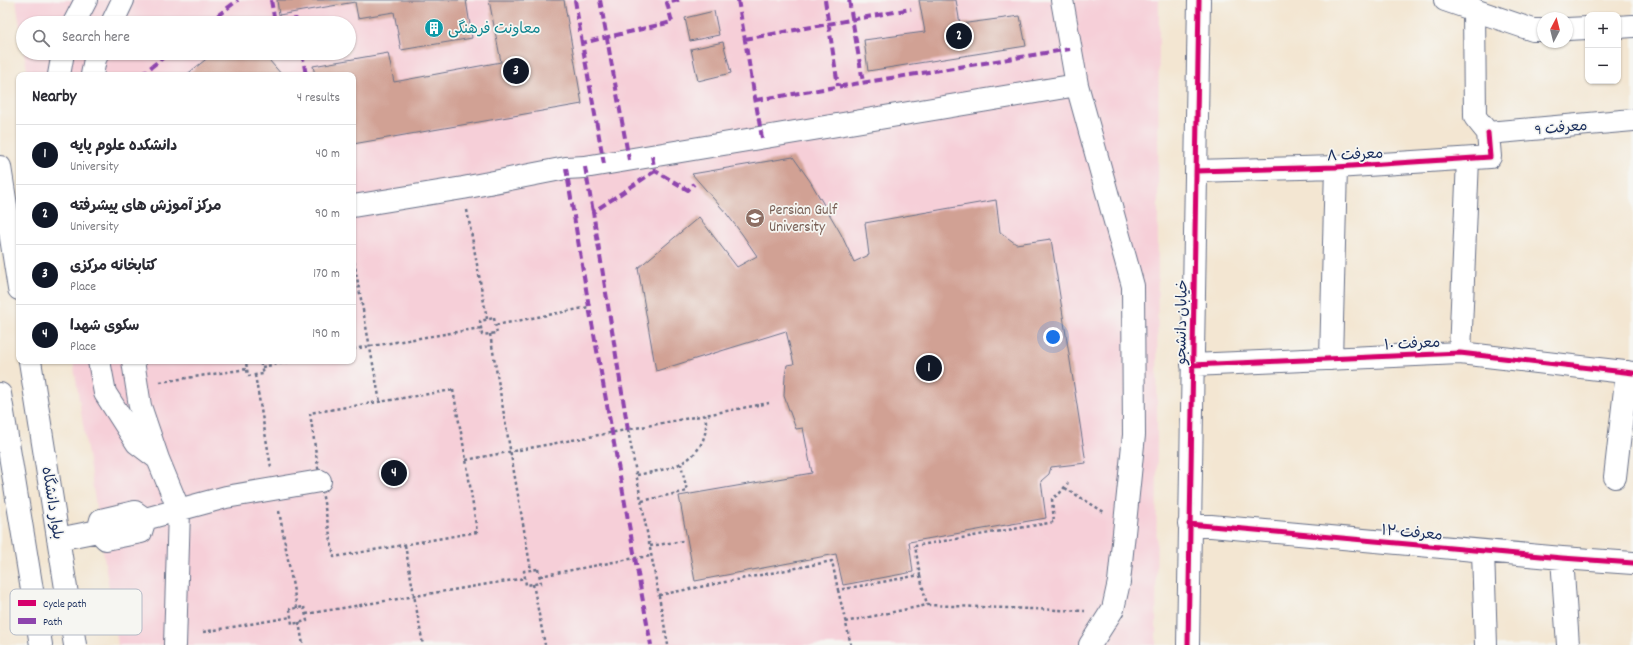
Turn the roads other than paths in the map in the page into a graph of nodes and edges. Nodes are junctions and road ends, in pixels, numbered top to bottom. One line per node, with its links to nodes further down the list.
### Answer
1 (86, 0): 7 (street)
2 (123, 0): 8 (street)
3 (1062, 0): 18 (street)
4 (1200, 0): 24 (street, خیابان دانشجو)
5 (1445, 0): 6 (street)
6 (1474, 9): 13 (street); 20 (street)
7 (78, 16)
8 (115, 16)
9 (1633, 26): 10 (street)
10 (1621, 27)
11 (1585, 28): 12 (street)
12 (1573, 29)
13 (1537, 30)
14 (62, 60): 16 (street)
15 (95, 60): 17 (street)
16 (60, 72)
17 (93, 72)
18 (1077, 85): 25 (street); 51 (street)
19 (1633, 120): 20 (street, معرفت 9)
20 (1488, 133): 21 (street, معرفت ۸)
21 (1468, 159): 23 (street, معرفت ۸); 27 (street)
22 (0, 167): 26 (street)
23 (1336, 167): 24 (street, معرفت ۸); 28 (street)
24 (1196, 171): 32 (street, خیابان دانشجو)
25 (356, 206)
26 (16, 270)
27 (1460, 353): 28 (street, معرفت ۱۰); 33 (street, معرفت ۱۰)
28 (1332, 359): 32 (street, معرفت ۱۰)
29 (30, 364): 40 (street, بلوار دانشگاه)
30 (100, 364): 35 (street)
31 (133, 364): 35 (street)
32 (1192, 365): 39 (street, خیابان دانشجو)
33 (1630, 372): 36 (street)
34 (0, 394): 44 (street)
35 (158, 460): 38 (street)
36 (1615, 477)
37 (320, 481): 38 (street)
38 (179, 510): 40 (street); 50 (street)
39 (1190, 524): 41 (street, معرفت ۱۲); 52 (street, خیابان دانشجو)
40 (58, 539): 45 (street, بلوار دانشگاه)
41 (1483, 551): 42 (street, معرفت ۱۲); 53 (street)
42 (1562, 558): 43 (street, معرفت ۱۲); 54 (street)
43 (1633, 563)
44 (32, 589)
45 (66, 589)
46 (39, 635): 48 (street)
47 (73, 635): 49 (street, بلوار دانشگاه)
48 (41, 645)
49 (75, 645)
50 (175, 645)
51 (1090, 645)
52 (1188, 645)
53 (1486, 645)
54 (1568, 645)

